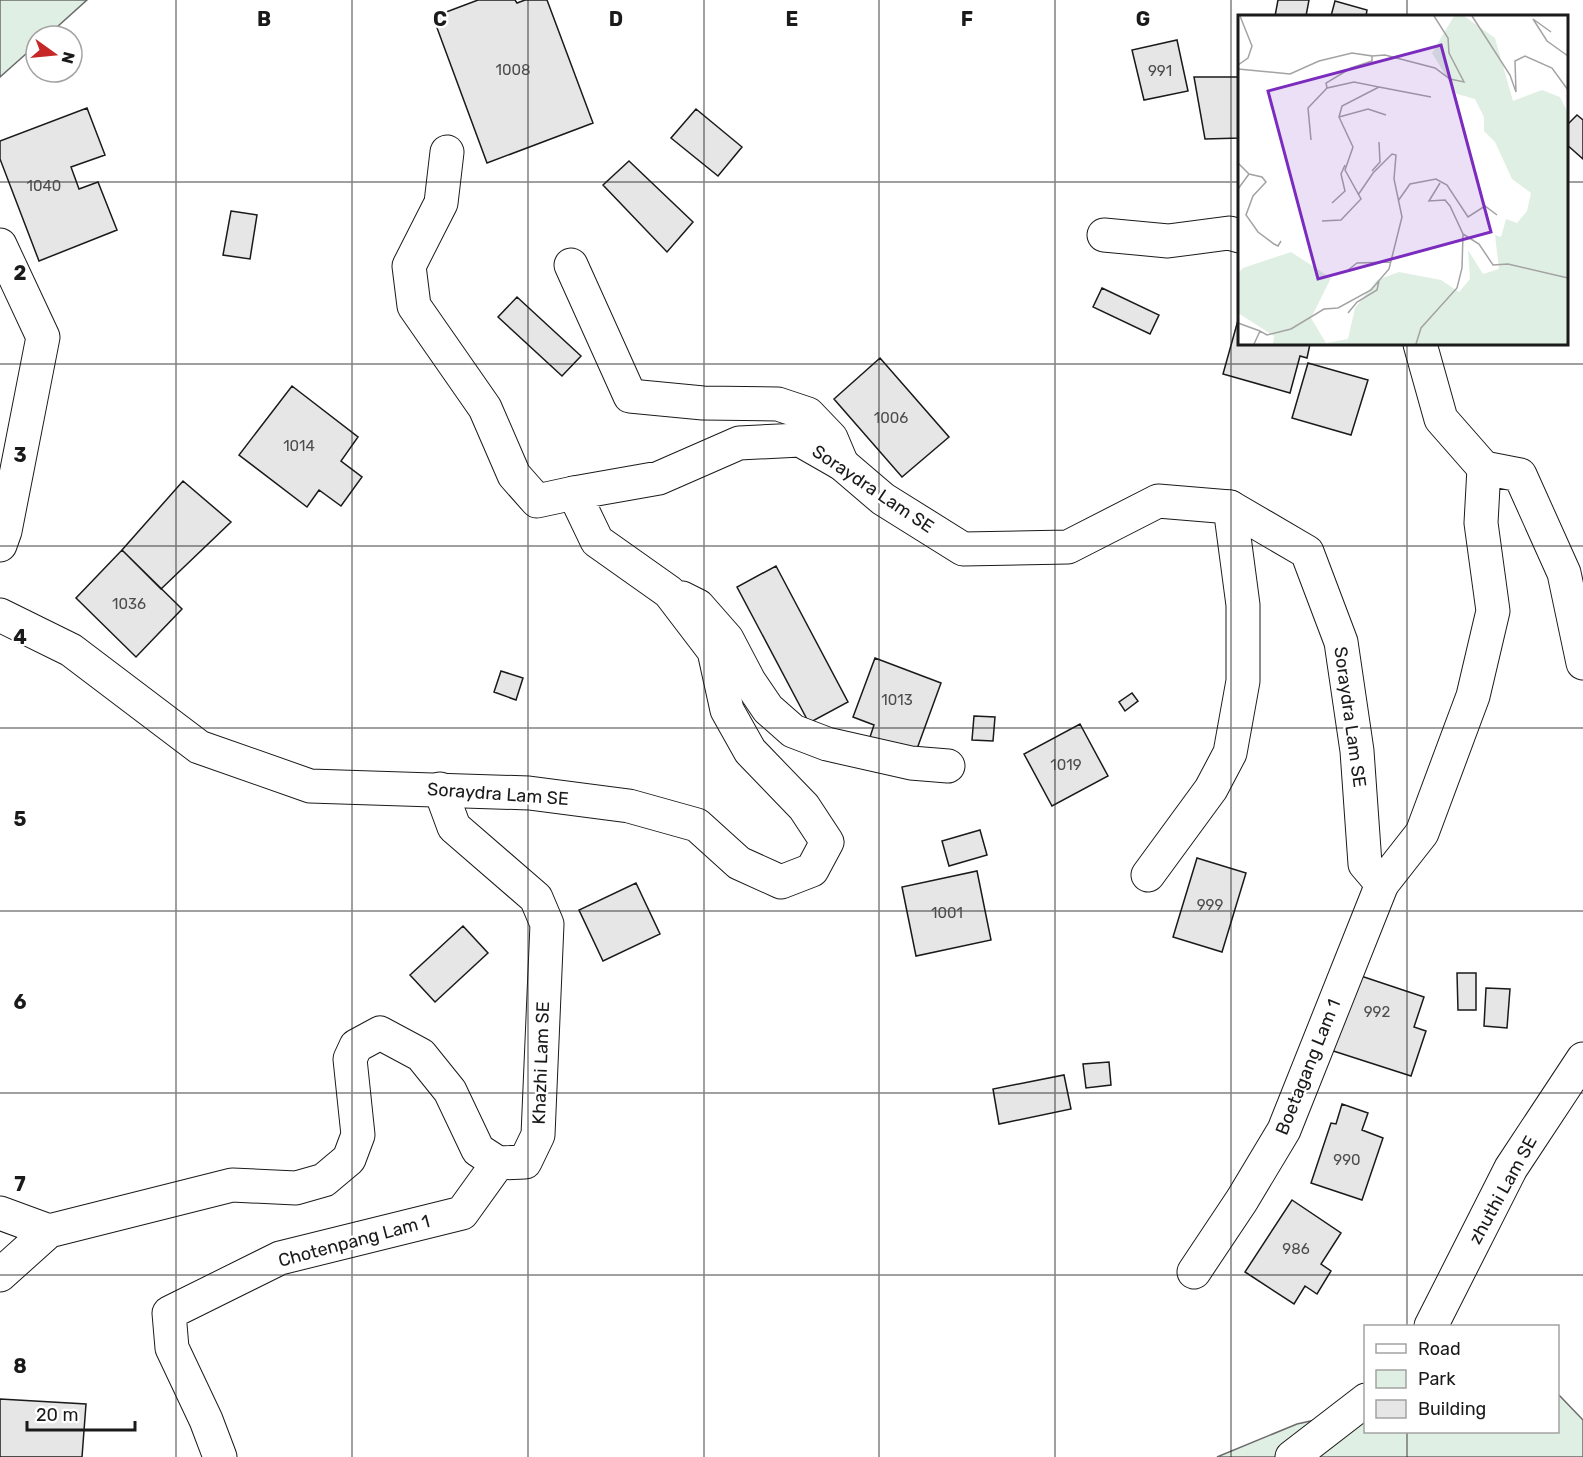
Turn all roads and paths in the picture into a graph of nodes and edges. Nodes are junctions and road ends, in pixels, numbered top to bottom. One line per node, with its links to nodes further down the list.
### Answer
1 (447, 152): 9 (street)
2 (1104, 235): 3 (street)
3 (1238, 236)
4 (0, 245): 11 (street)
5 (571, 265): 7 (street)
6 (1420, 345): 8 (street)
7 (842, 464): 9 (street, Soraydra Lam SE); 10 (street, Soraydra Lam SE)
8 (1484, 468): 14 (street); 18 (street)
9 (574, 492): 12 (street, Soraydra Lam SE)
10 (1230, 507): 17 (street); 18 (street, Soraydra Lam SE)
11 (0, 545)
12 (669, 592): 15 (street); 16 (street, Soraydra Lam SE)
13 (0, 615): 16 (street, Soraydra Lam SE)
14 (1583, 663)
15 (948, 766)
16 (440, 789): 20 (street, Khazhi Lam SE)
17 (1148, 875)
18 (1382, 884): 23 (street, Boetagang Lam 1)
19 (1583, 1059): 25 (street, zhuthi Lam SE)
20 (498, 1163): 22 (street); 27 (street, Chotenpang Lam 1)
21 (0, 1213): 22 (street)
22 (49, 1231): 24 (street)
23 (1194, 1272)
24 (0, 1275)
25 (1432, 1325)
26 (1364, 1401): 28 (street)
27 (219, 1457)
28 (1292, 1457)

